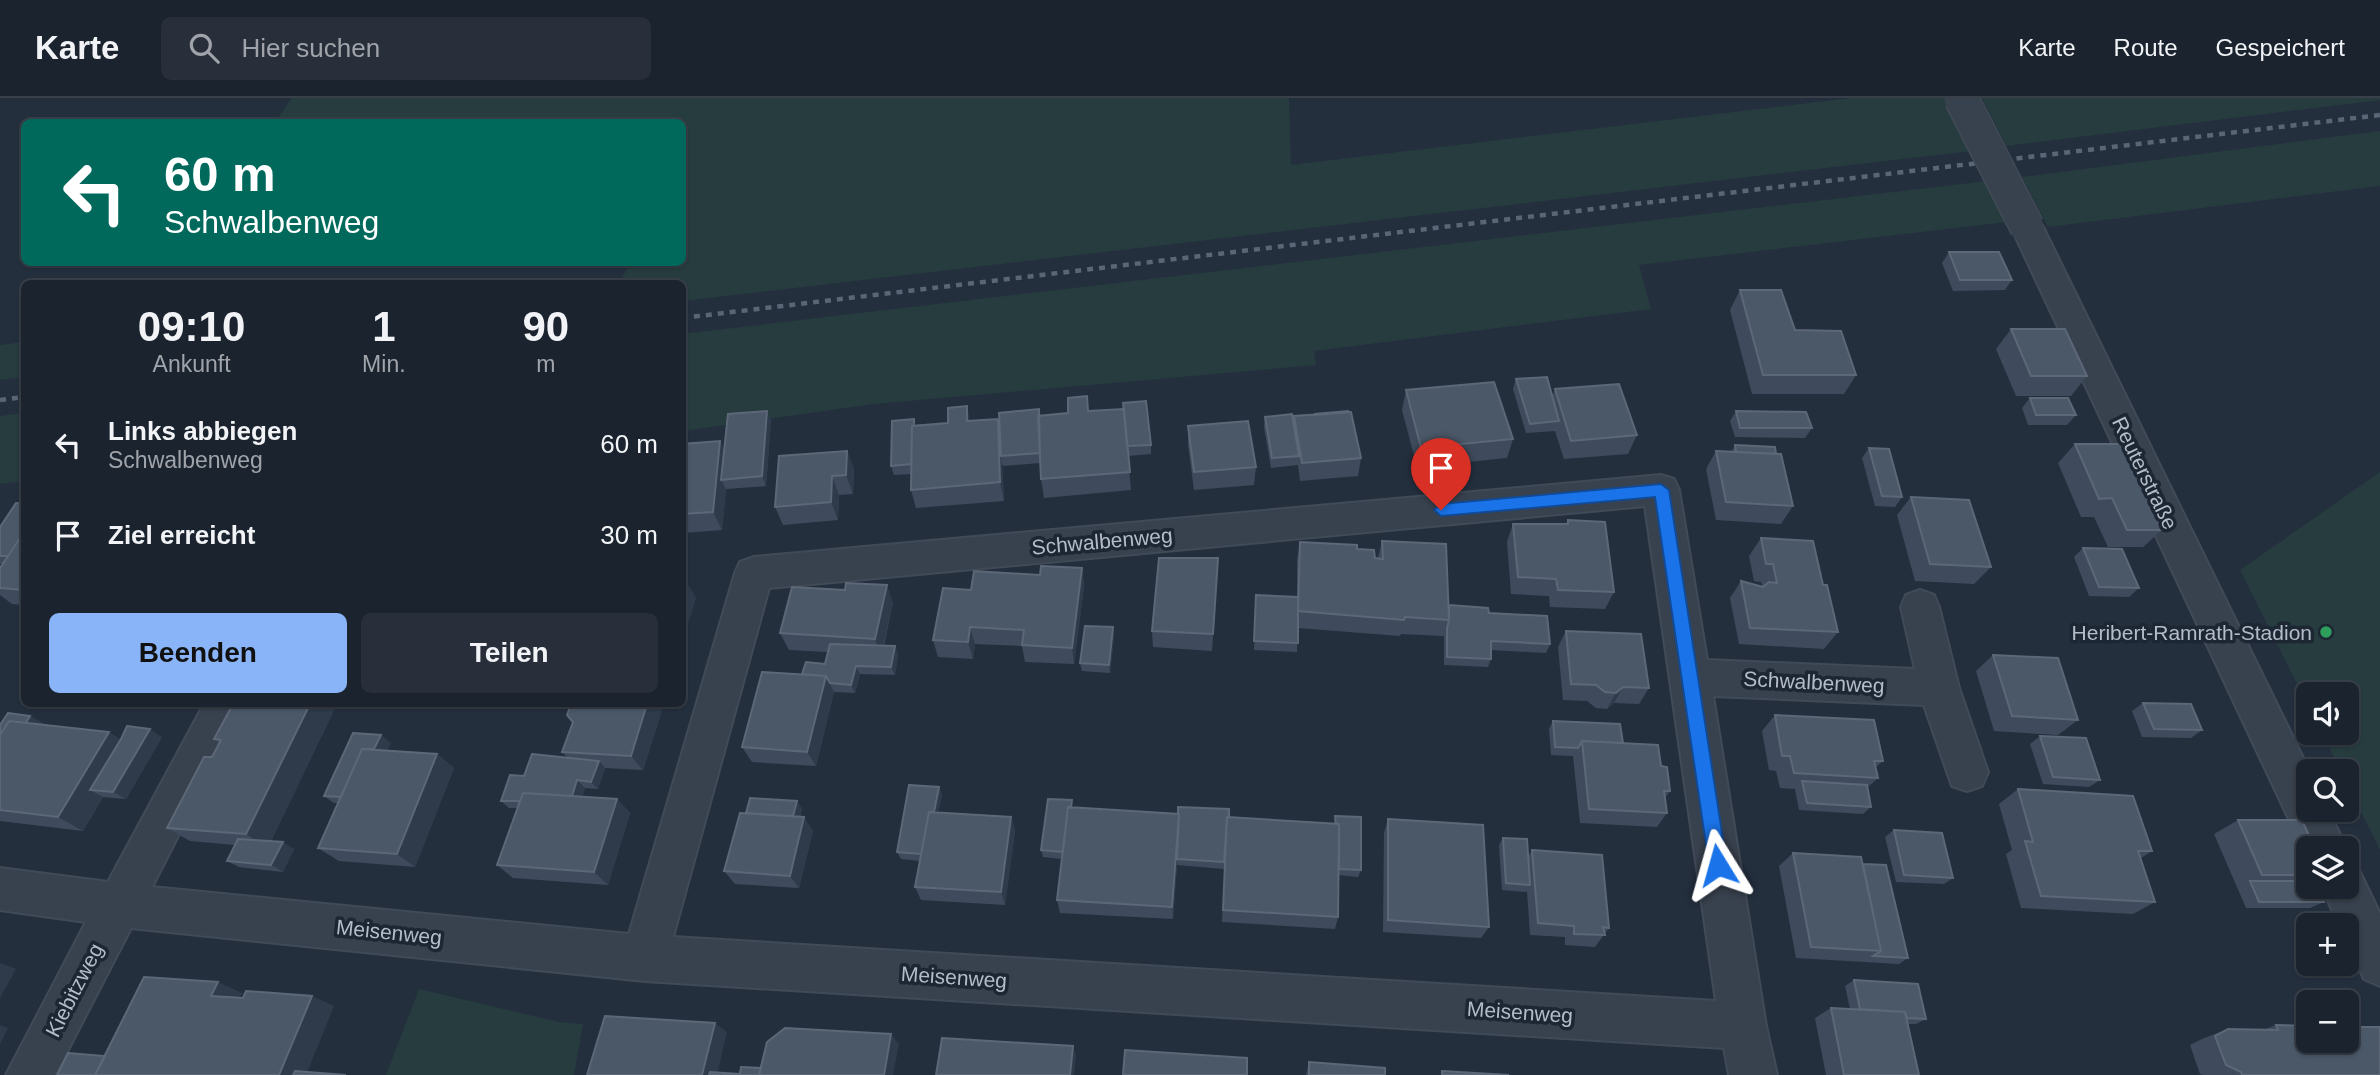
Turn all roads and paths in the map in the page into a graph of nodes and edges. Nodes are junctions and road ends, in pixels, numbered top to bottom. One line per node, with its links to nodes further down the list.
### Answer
1 (1961, 98): 7 (street, Reuterstraße, bridge)
2 (1920, 607): 4 (street)
3 (1690, 677): 4 (street, Schwalbenweg); 11 (street, Schwalbenweg); 13 (street, Schwalbenweg)
4 (1939, 688): 6 (street)
5 (223, 707): 10 (street)
6 (1967, 772)
7 (2319, 836)
8 (0, 890): 10 (street, Meisenweg)
9 (2350, 899): 12 (street)
10 (117, 905): 11 (street, Meisenweg); 14 (street, Kiebitzweg)
11 (645, 958): 13 (street, Meisenweg)
12 (2380, 963)
13 (1743, 1026): 15 (street)
14 (30, 1075)
15 (1753, 1075)

